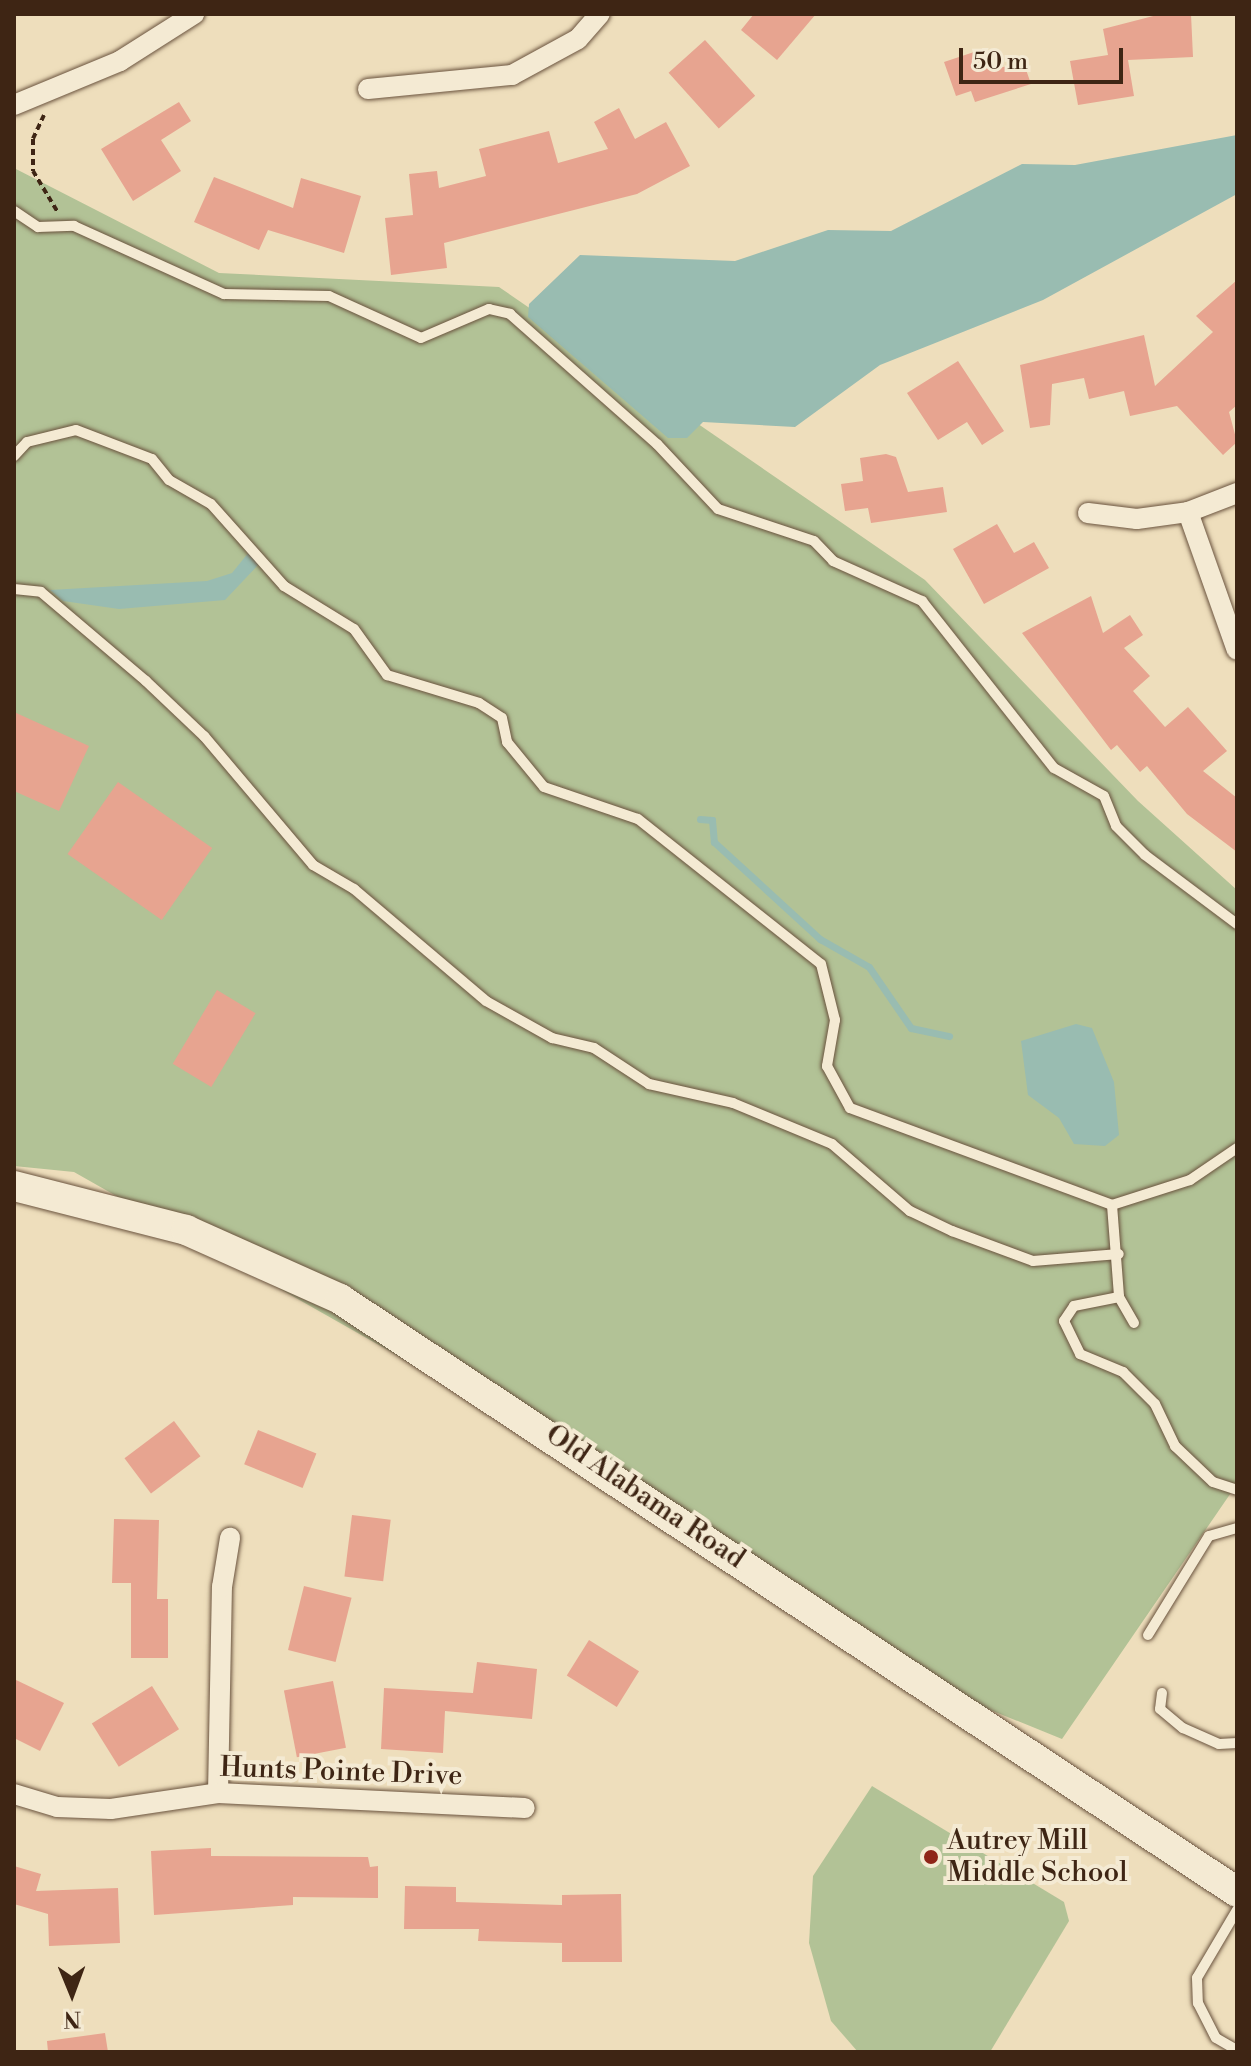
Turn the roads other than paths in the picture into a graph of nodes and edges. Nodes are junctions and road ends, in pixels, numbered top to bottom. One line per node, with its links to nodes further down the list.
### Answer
1 (194, 14): 4 (street)
2 (600, 14): 3 (street)
3 (368, 89)
4 (14, 105)
5 (14, 211): 12 (lane)
6 (14, 456): 15 (lane)
7 (1237, 493): 8 (street)
8 (1188, 512): 9 (street); 11 (street)
9 (1088, 513)
10 (14, 589): 16 (lane)
11 (1237, 650)
12 (1237, 924)
13 (1237, 1148): 15 (lane)
14 (14, 1186): 28 (main road, Old Alabama Road)
15 (1112, 1205): 16 (lane)
16 (1119, 1254): 17 (lane)
17 (1119, 1297): 18 (lane); 19 (lane)
18 (1134, 1323)
19 (1237, 1490)
20 (1237, 1528): 22 (lane)
21 (230, 1538): 25 (street)
22 (1148, 1635)
23 (1162, 1693): 24 (lane)
24 (1237, 1743)
25 (218, 1793): 26 (street, Hunts Pointe Drive); 27 (street, Hunts Pointe Drive)
26 (14, 1794)
27 (525, 1808)
28 (1237, 1892)
29 (1237, 1910): 30 (lane)
30 (1237, 2050)

